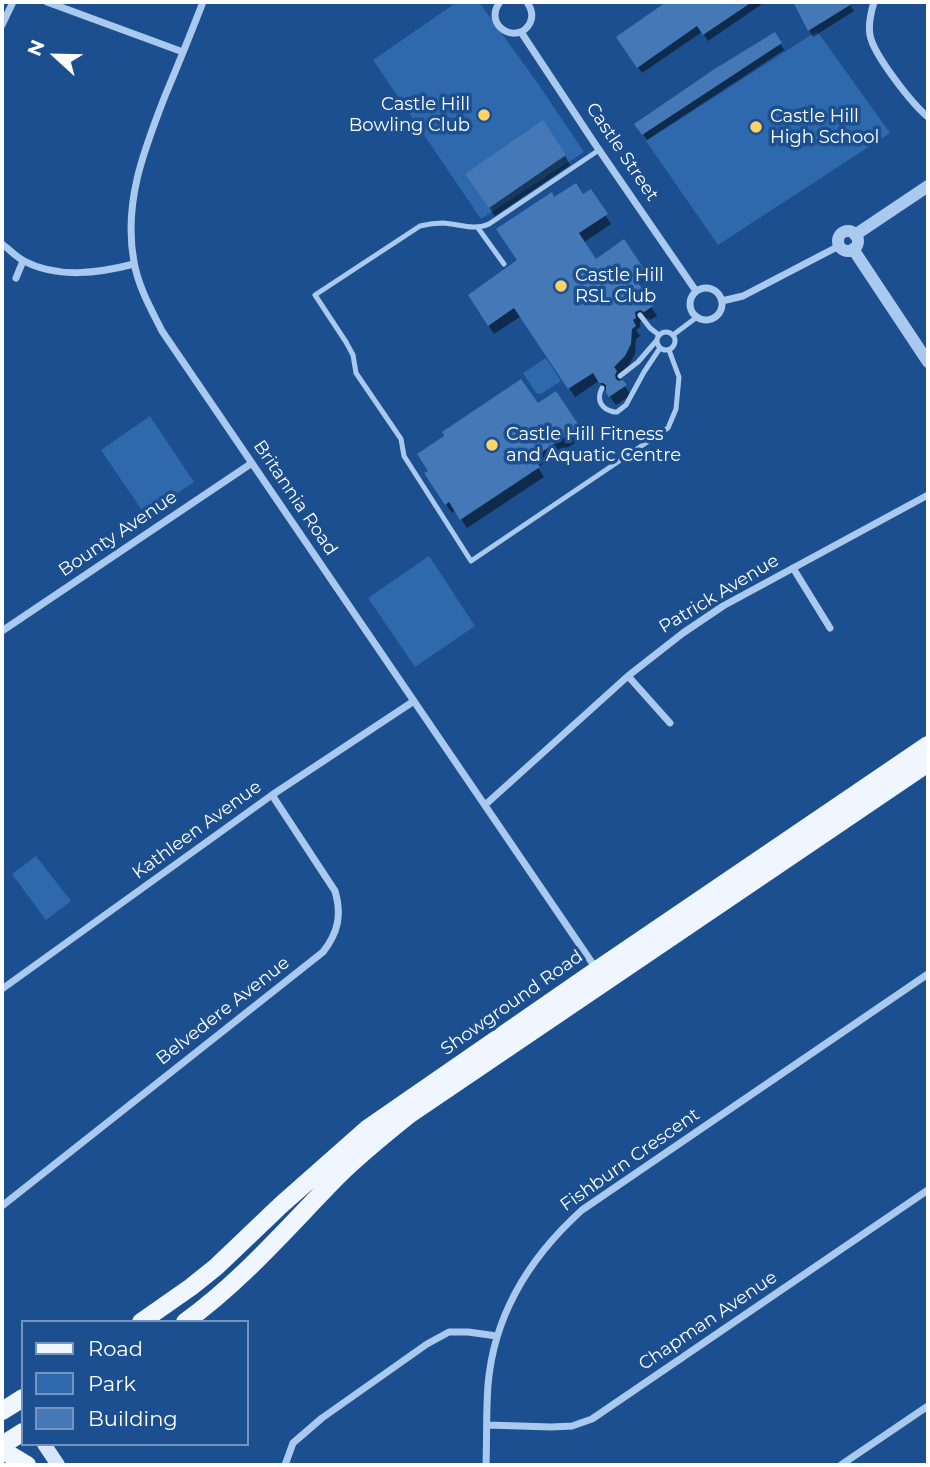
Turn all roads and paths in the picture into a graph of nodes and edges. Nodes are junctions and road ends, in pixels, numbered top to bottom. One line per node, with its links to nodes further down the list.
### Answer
1 (13, 2): 7 (street)
2 (47, 2): 9 (street)
3 (203, 2): 9 (street, Britannia Road)
4 (500, 2): 8 (street)
5 (527, 2): 8 (street)
6 (874, 2): 10 (street)
7 (2, 25)
8 (521, 32): 11 (street, Castle Street)
9 (183, 52): 19 (street, Britannia Road)
10 (928, 117)
11 (599, 150): 13 (lane); 22 (street, Castle Street)
12 (928, 186): 14 (street)
13 (478, 228): 20 (lane); 29 (lane)
14 (855, 235): 16 (street); 17 (street)
15 (2, 244): 18 (street)
16 (839, 246): 17 (street); 23 (street)
17 (853, 249): 30 (street)
18 (23, 261): 19 (street); 21 (street)
19 (134, 264): 33 (street, Britannia Road)
20 (504, 264)
21 (16, 278)
22 (696, 291): 23 (street); 25 (street)
23 (722, 302): 25 (street)
24 (640, 315): 27 (lane)
25 (696, 317): 26 (lane)
26 (673, 335): 27 (lane); 29 (lane)
27 (658, 337): 28 (lane); 31 (lane)
28 (660, 348): 29 (lane); 32 (lane)
29 (668, 350)
30 (928, 362)
31 (620, 376)
32 (603, 388)
33 (252, 463): 37 (street, Bounty Avenue); 39 (street, Britannia Road)
34 (928, 495): 35 (street, Patrick Avenue)
35 (793, 568): 36 (street); 38 (street, Patrick Avenue)
36 (830, 628)
37 (2, 631)
38 (628, 676): 40 (street); 44 (street, Patrick Avenue)
39 (414, 701): 43 (street, Kathleen Avenue); 44 (street, Britannia Road)
40 (670, 723)
41 (928, 745): 45 (main road, Showground Road)
42 (928, 763): 51 (main road, Showground Road)
43 (272, 795): 47 (street, Kathleen Avenue); 49 (street, Belvedere Avenue)
44 (485, 805): 45 (street, Britannia Road)
45 (597, 970): 50 (main road, Showground Road)
46 (928, 974): 52 (street, Fishburn Crescent)
47 (2, 989)
48 (928, 1190): 54 (street, Chapman Avenue)
49 (2, 1206)
50 (144, 1320)
51 (188, 1320)
52 (497, 1336): 54 (street, Fishburn Crescent); 60 (street)
53 (928, 1406): 62 (street)
54 (488, 1424): 61 (street, Fishburn Crescent)
55 (21, 1433): 57 (main road)
56 (45, 1446): 59 (main road)
57 (2, 1447): 58 (main road)
58 (27, 1465)
59 (58, 1465)
60 (285, 1465)
61 (486, 1465)
62 (841, 1465)

